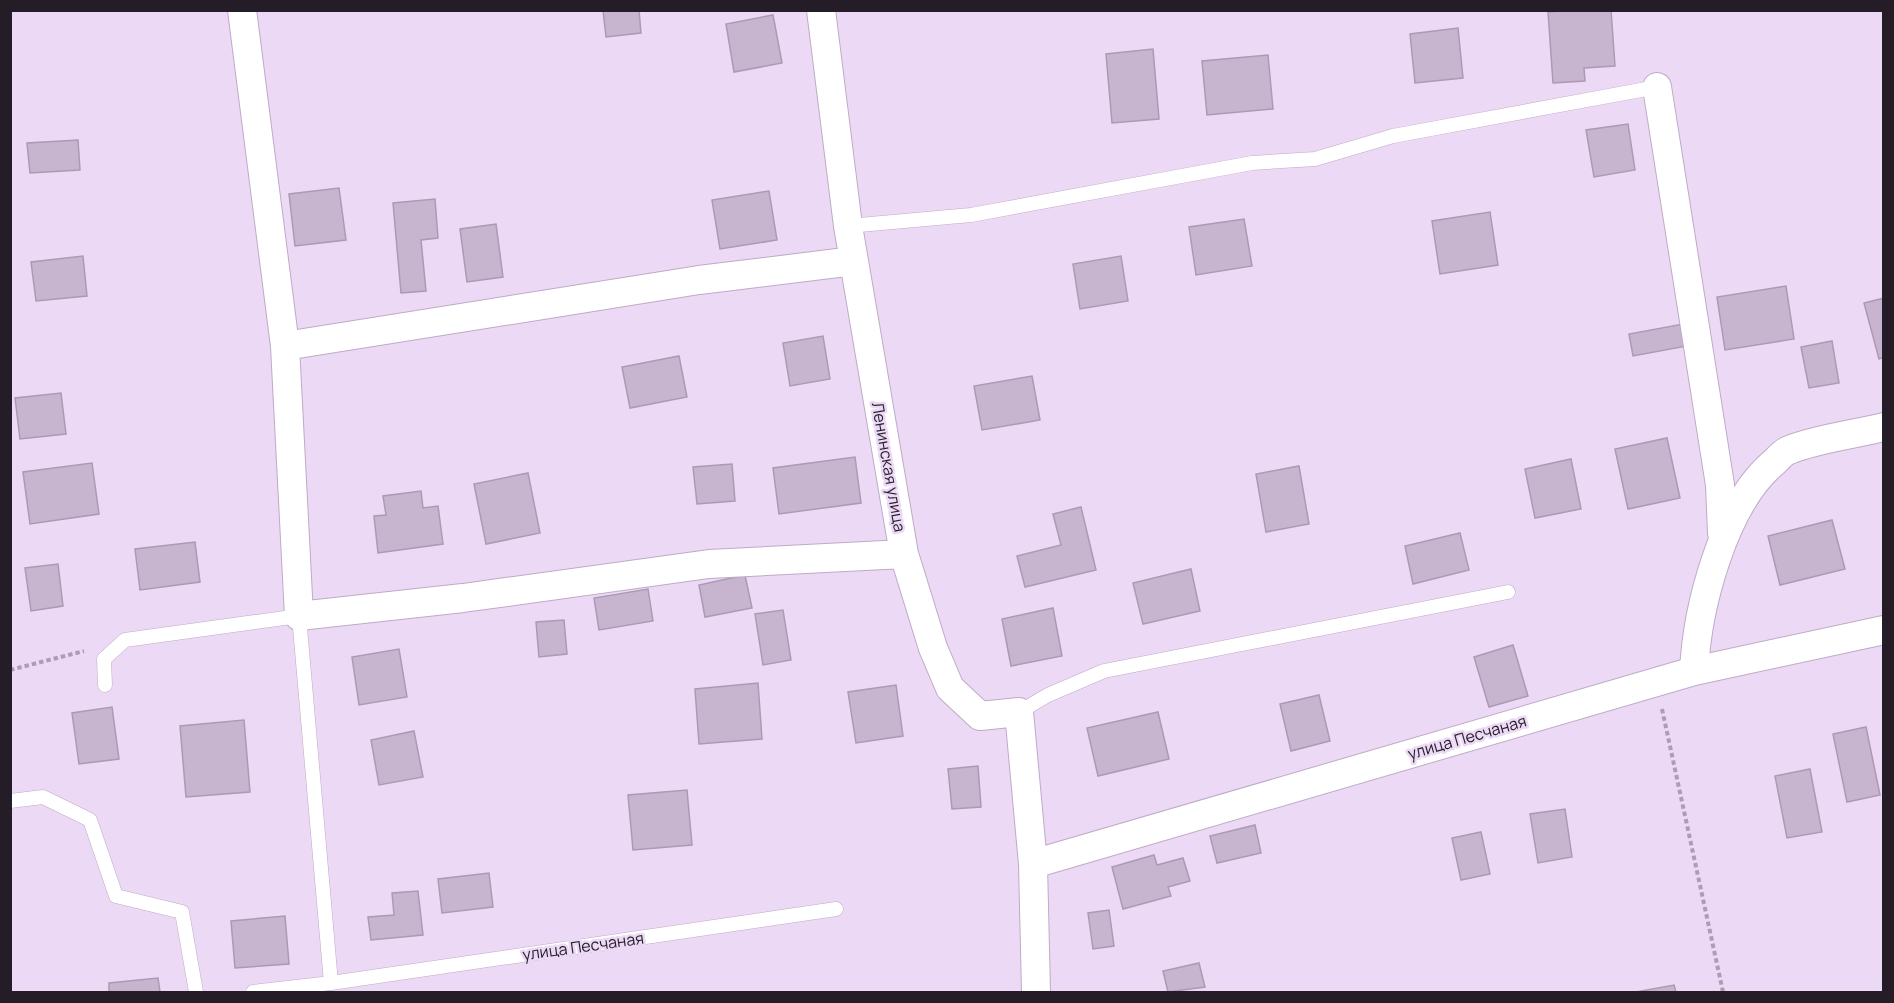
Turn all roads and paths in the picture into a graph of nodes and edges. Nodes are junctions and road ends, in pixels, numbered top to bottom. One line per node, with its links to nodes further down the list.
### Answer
1 (242, 10): 6 (street)
2 (821, 10): 4 (street, Ленинская улица)
3 (1657, 87): 4 (lane); 8 (street)
4 (848, 226): 5 (street, Ленинская улица)
5 (854, 261): 6 (street); 9 (street, Ленинская улица)
6 (285, 346): 11 (street)
7 (1884, 427): 8 (street)
8 (1723, 544): 15 (street)
9 (904, 554): 11 (street); 18 (street, Ленинская улица)
10 (1508, 592): 18 (lane)
11 (299, 615): 13 (lane); 22 (lane)
12 (1884, 630): 15 (street, улица Песчаная)
13 (125, 640): 14 (path); 17 (lane)
14 (10, 670)
15 (1694, 671): 16 (street, улица Песчаная)
16 (1656, 682): 20 (street, улица Песчаная); 26 (path)
17 (105, 685)
18 (1019, 712): 20 (street)
19 (10, 801): 23 (lane)
20 (1033, 864): 25 (street)
21 (836, 909): 22 (lane, улица Песчаная)
22 (331, 983): 24 (lane, улица Песчаная)
23 (196, 993)
24 (253, 993)
25 (1035, 993)
26 (1723, 993)

